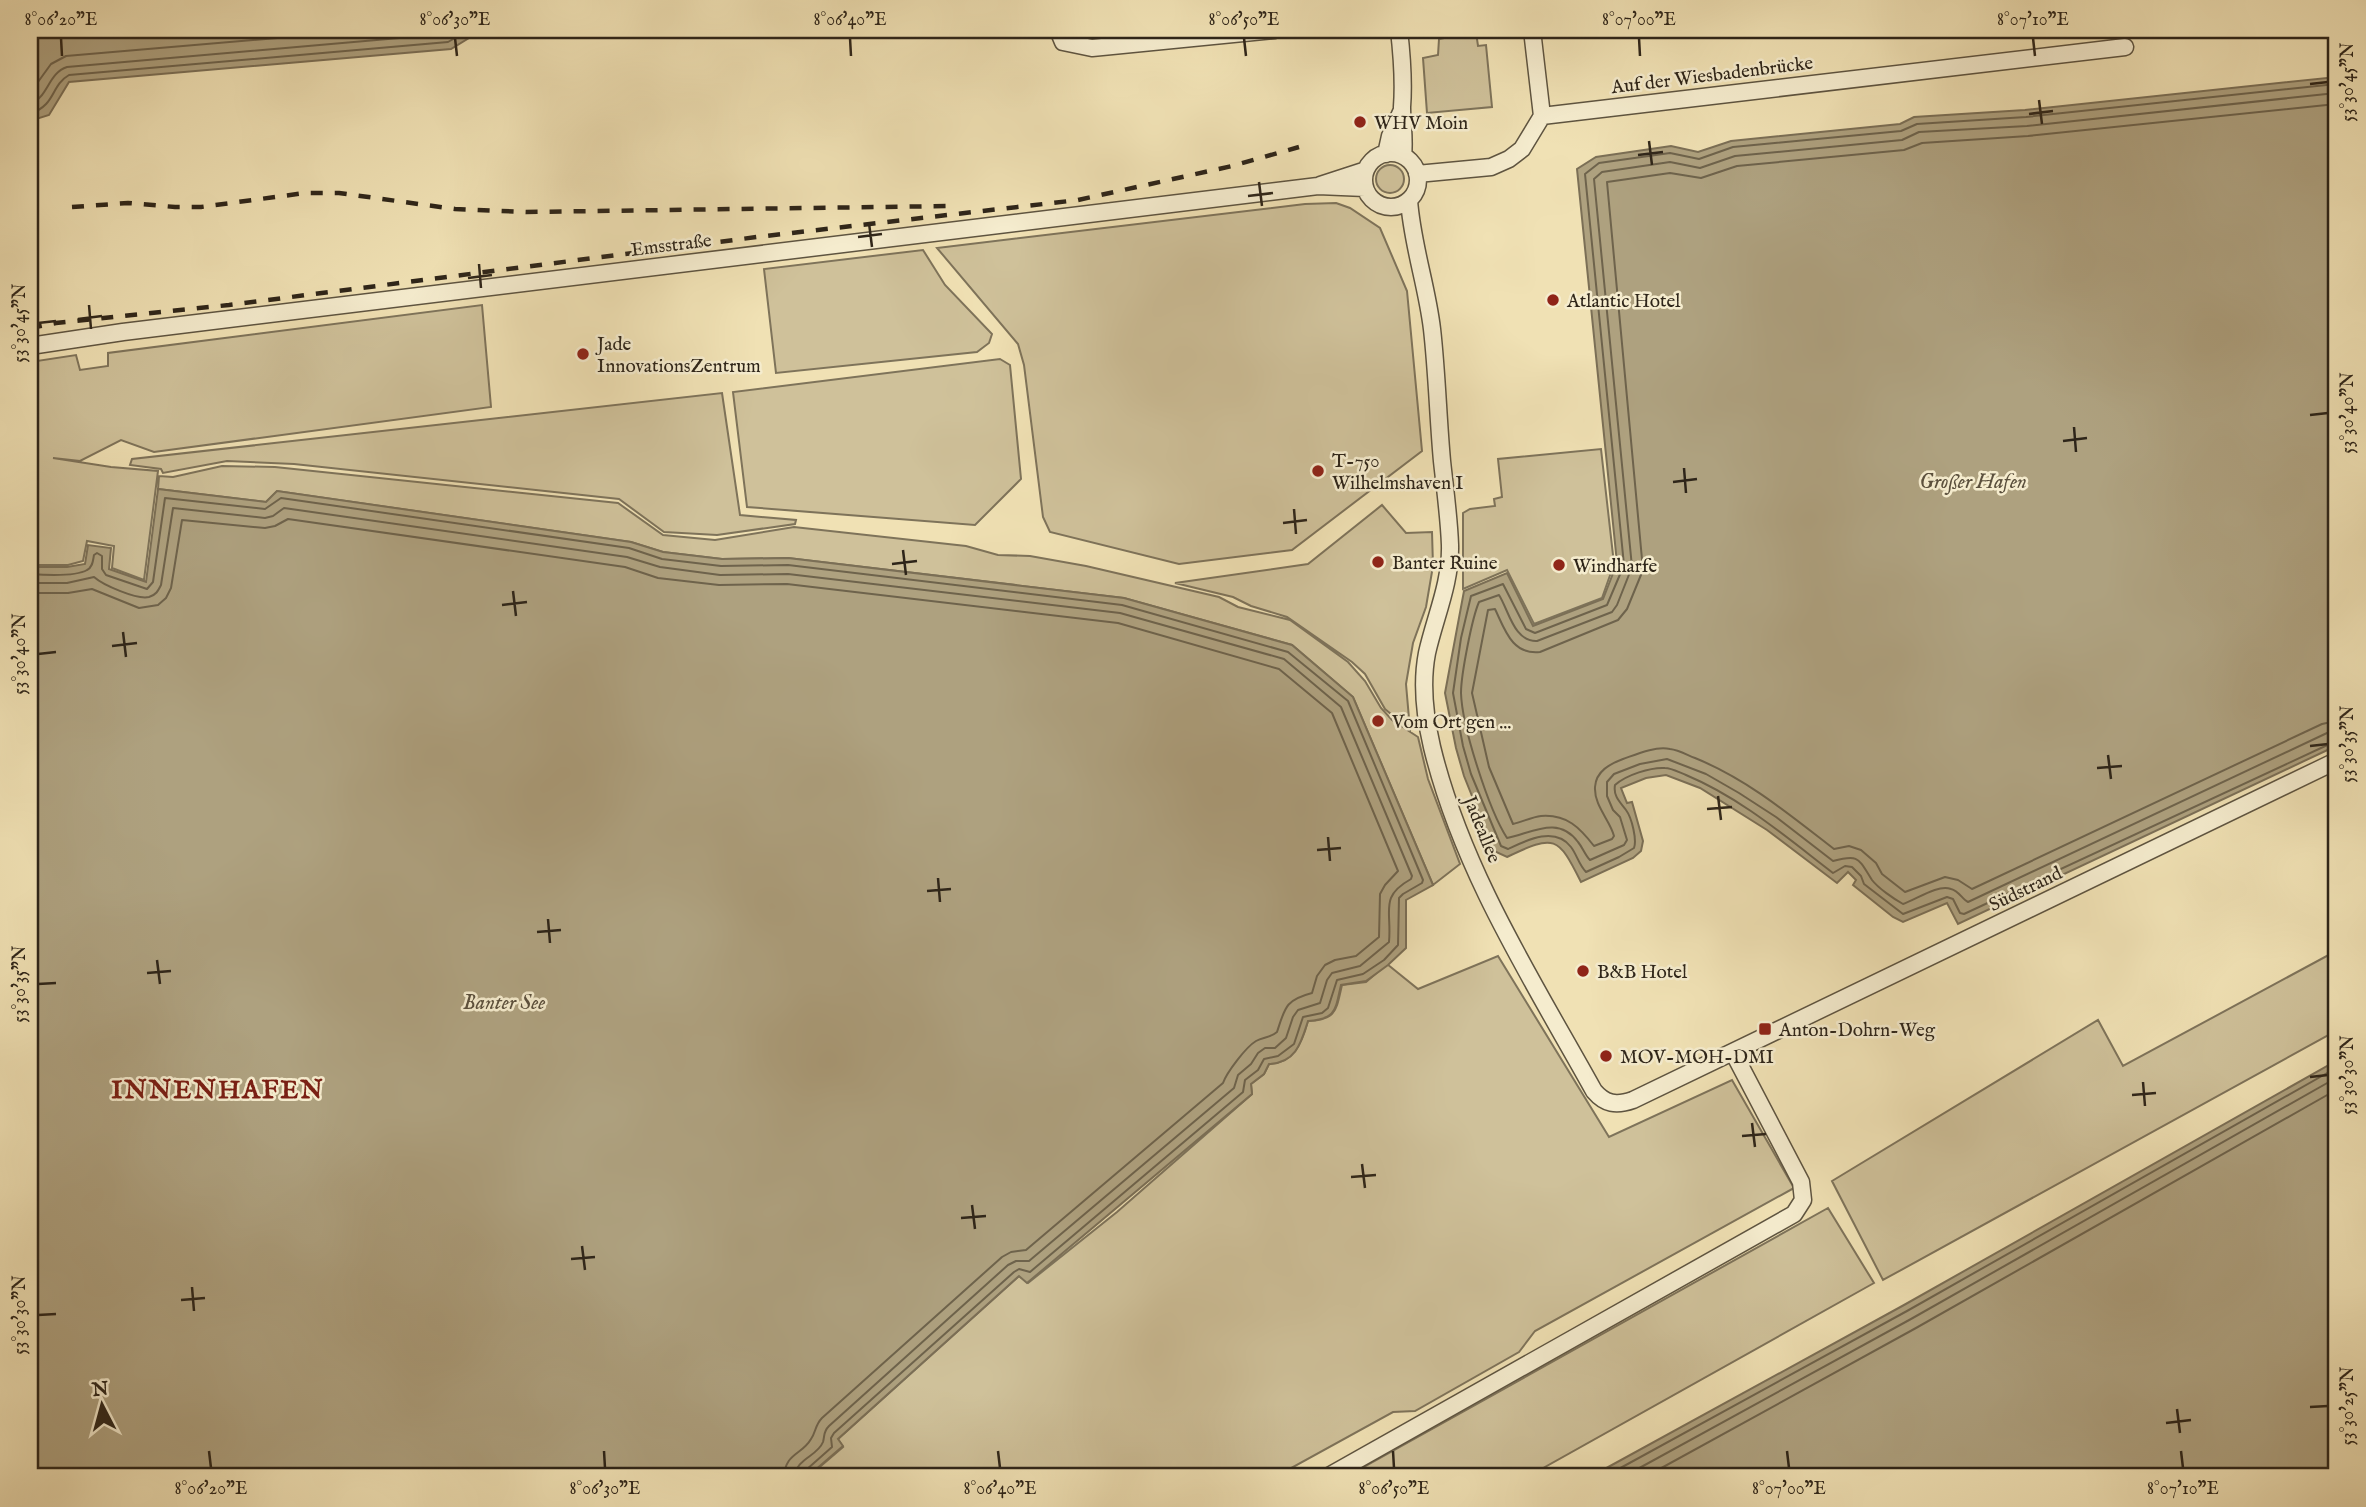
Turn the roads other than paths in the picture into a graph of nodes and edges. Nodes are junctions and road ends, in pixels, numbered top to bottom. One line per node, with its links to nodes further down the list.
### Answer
1 (1058, 30): 2 (street)
2 (1275, 30)
3 (1399, 30): 6 (street)
4 (1532, 30): 7 (street)
5 (2125, 47): 7 (street, Auf der Wiesbadenbrücke)
6 (1402, 108): 8 (street); 9 (street)
7 (1542, 116): 11 (street)
8 (1386, 154): 9 (street); 10 (street)
9 (1403, 156): 11 (street)
10 (1366, 170): 12 (street, Emsstraße); 13 (street)
11 (1417, 174): 14 (street)
12 (1318, 186): 13 (street, Emsstraße); 17 (street, Emsstraße)
13 (1365, 188): 15 (street)
14 (1409, 200): 15 (street); 16 (street, Jadeallee)
15 (1391, 207): 16 (street, Jadeallee)
16 (1414, 243): 19 (street, Jadeallee)
17 (30, 346)
18 (2336, 761): 19 (street, Südstrand)
19 (1733, 1052): 20 (street)
20 (1327, 1477)

